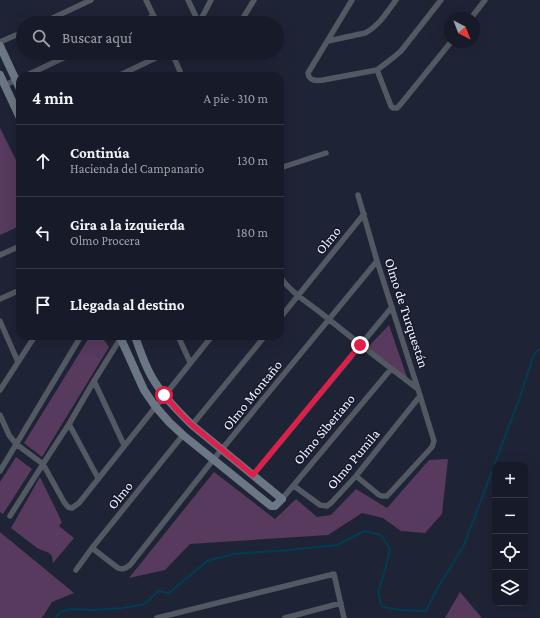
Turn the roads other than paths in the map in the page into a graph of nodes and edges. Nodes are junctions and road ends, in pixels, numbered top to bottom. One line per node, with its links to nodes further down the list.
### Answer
1 (91, 0): 11 (street)
2 (146, 0): 12 (street)
3 (188, 0): 13 (street)
4 (211, 0): 14 (street)
5 (254, 0): 15 (street)
6 (352, 0): 17 (street)
7 (396, 0): 17 (street)
8 (441, 0): 24 (street)
9 (485, 0): 10 (street)
10 (476, 12)
11 (57, 16)
12 (154, 16)
13 (196, 16)
14 (203, 16)
15 (244, 16)
16 (16, 35): 18 (street)
17 (328, 40): 24 (street)
18 (0, 42)
19 (0, 46): 29 (street)
20 (446, 48): 24 (street)
21 (59, 60): 25 (street)
22 (151, 60): 26 (street)
23 (175, 60): 27 (street)
24 (377, 70)
25 (34, 72)
26 (126, 72)
27 (180, 72)
28 (0, 75): 31 (street)
29 (16, 75)
30 (16, 80): 31 (street)
31 (5, 85): 32 (street)
32 (16, 109)
33 (326, 153): 34 (street)
34 (284, 167)
35 (358, 195): 36 (street, Olmo de Turquestán)
36 (364, 214): 39 (street, Olmo de Turquestán); 42 (street, Olmo)
37 (16, 248): 38 (street)
38 (0, 255)
39 (377, 261): 44 (street, Olmo de Turquestán); 46 (street, Olmo Montaño)
40 (284, 282): 42 (street)
41 (16, 292): 43 (street)
42 (299, 295): 45 (street, Olmo); 46 (street)
43 (0, 300)
44 (392, 307): 56 (street); 61 (street, Olmo de Turquestán)
45 (284, 313)
46 (329, 320): 56 (street); 72 (street, Olmo Montaño)
47 (0, 321): 57 (street)
48 (32, 340): 57 (street)
49 (79, 340): 70 (street)
50 (118, 340): 60 (street)
51 (121, 340): 65 (street)
52 (137, 340): 63 (street)
53 (180, 340): 58 (street)
54 (209, 340): 58 (street)
55 (262, 340): 68 (street)
56 (360, 345): 59 (street); 76 (street)
57 (18, 362): 62 (street)
58 (190, 362): 63 (street)
59 (391, 368): 61 (street); 79 (street, Olmo Siberiano)
60 (94, 381): 67 (street); 71 (street)
61 (418, 389): 64 (street, Olmo de Turquestán)
62 (0, 390)
63 (164, 395): 65 (street); 68 (street)
64 (420, 396): 77 (street, Olmo Pumila); 77 (street, Olmo de Turquestán)
65 (155, 406): 69 (street); 71 (street)
66 (0, 415): 70 (street)
67 (69, 424): 74 (street); 78 (street)
68 (192, 425): 72 (street)
69 (183, 435): 73 (street); 82 (street, Olmo)
70 (16, 444): 74 (street); 75 (street)
71 (124, 445): 78 (street)
72 (222, 450): 73 (street, Olmo Montaño); 76 (street)
73 (213, 460): 80 (street, Olmo Siberiano); 82 (street, Olmo Montaño)
74 (43, 464): 78 (street); 81 (street)
75 (0, 470)
76 (253, 475): 80 (street)
77 (356, 476): 79 (street, Olmo Pumila)
78 (98, 478)
79 (294, 486): 80 (street, Olmo Siberiano)
80 (282, 499)
81 (10, 516)
82 (92, 548): 83 (street, Olmo)
83 (76, 570)
84 (341, 603): 85 (street); 86 (street); 87 (street)
85 (157, 618)
86 (285, 618)
87 (344, 618)

